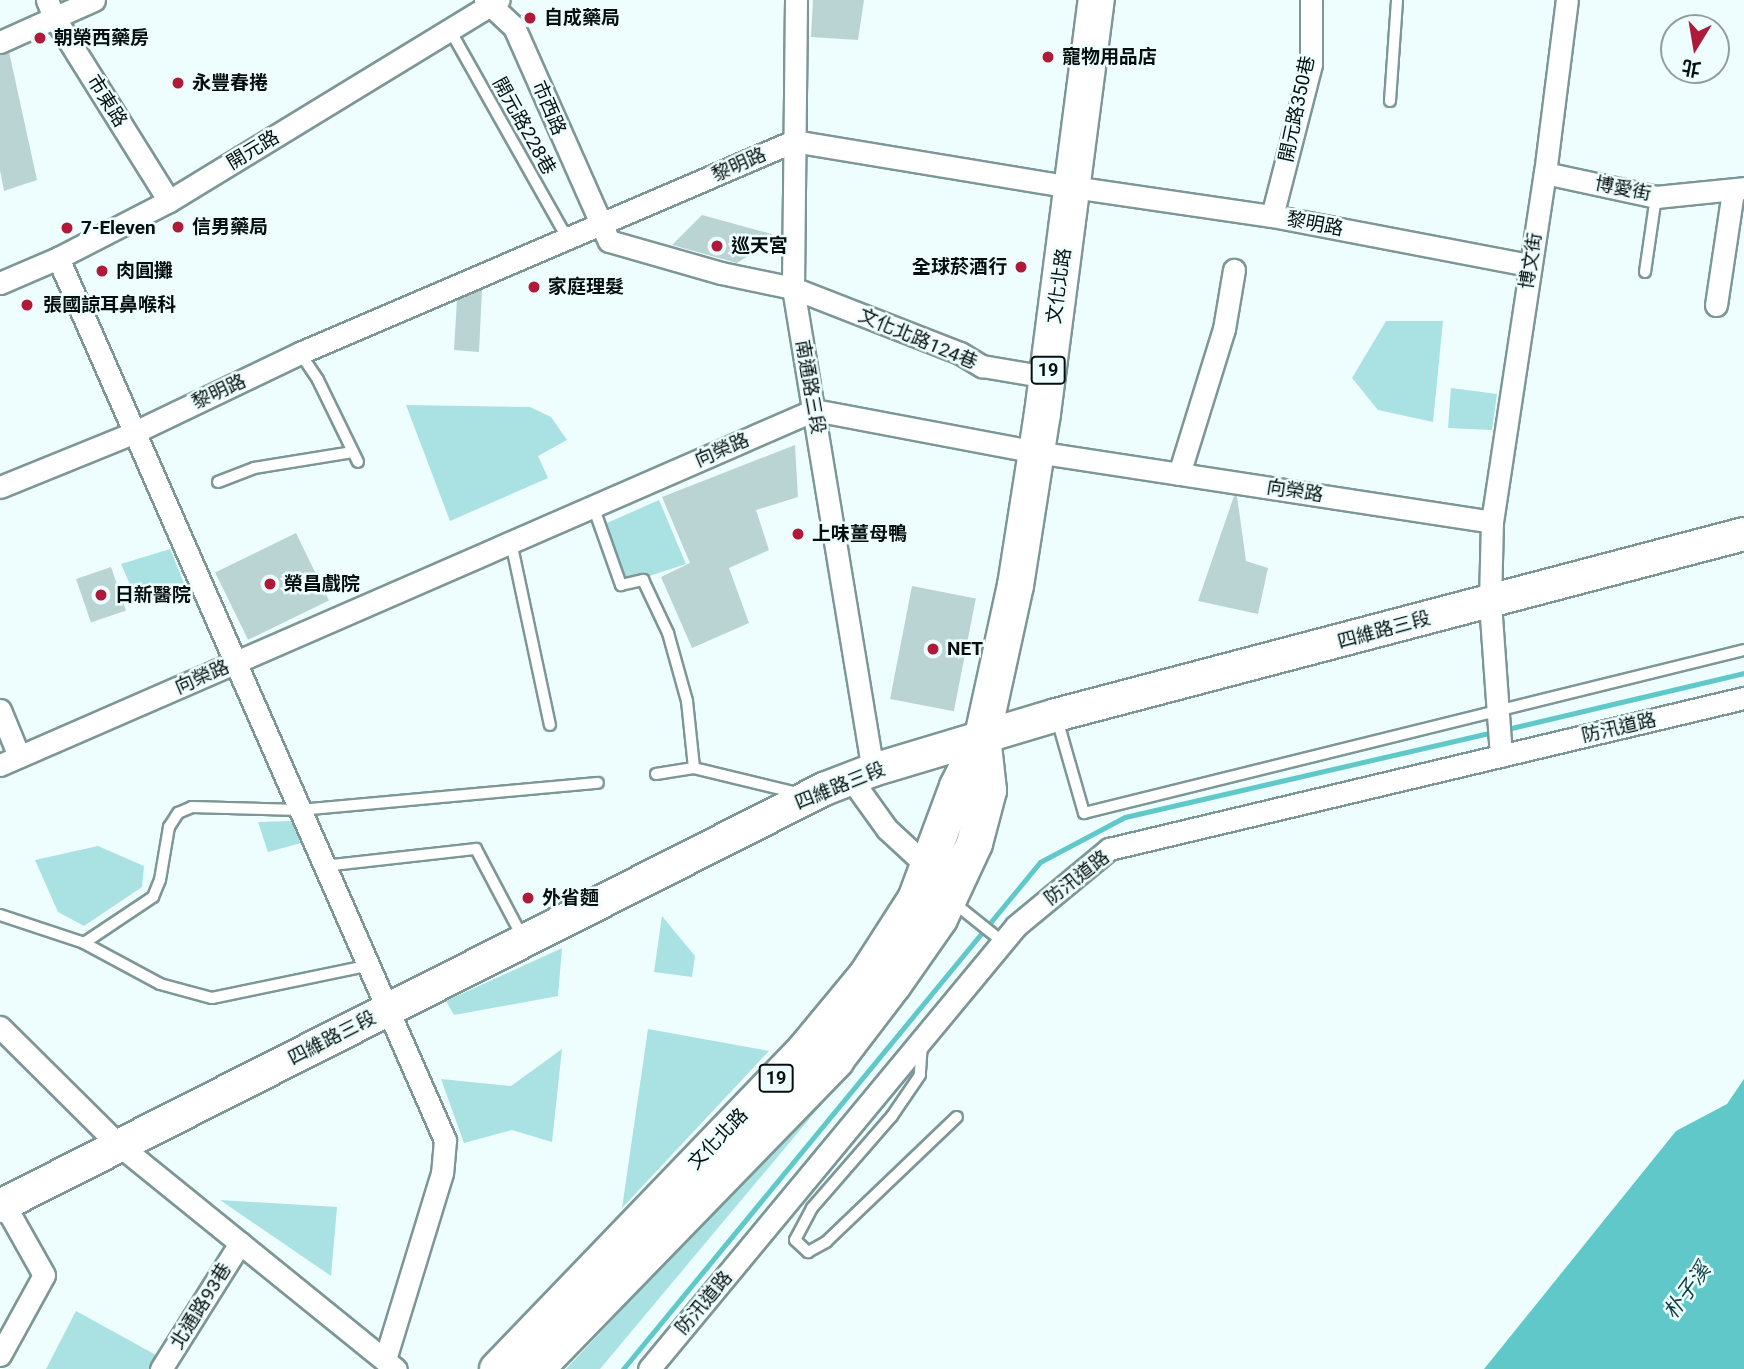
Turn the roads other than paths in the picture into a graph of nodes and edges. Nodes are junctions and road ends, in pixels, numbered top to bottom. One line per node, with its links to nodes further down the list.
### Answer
1 (94, 0): 8 (street)
2 (796, 0): 12 (street, 南通路三段)
3 (1096, 0): 14 (main road, 文化北路 / 19)
4 (1311, 0): 18 (street, 開元路350巷)
5 (1397, 0): 11 (lane)
6 (1567, 0): 13 (street, 博文街)
7 (490, 2): 9 (street, 開元路); 19 (street, 市西路)
8 (51, 8): 10 (street); 17 (street, 市東路)
9 (450, 30): 17 (street, 開元路); 20 (lane, 開元路228巷)
10 (0, 42)
11 (1390, 101)
12 (794, 141): 14 (street, 黎明路); 19 (street, 黎明路); 26 (street, 南通路三段)
13 (1545, 173): 16 (street, 博愛街); 22 (street, 博文街)
14 (1072, 187): 18 (street, 黎明路); 29 (main road, 文化北路 / 19)
15 (1738, 189): 16 (street, 博愛街); 27 (street)
16 (1656, 197): 24 (lane)
17 (169, 201): 21 (street, 開元路)
18 (1272, 216): 22 (street, 黎明路)
19 (600, 226): 20 (street, 黎明路); 26 (street, 文化北路124巷)
20 (568, 239): 28 (street, 黎明路)
21 (58, 258): 25 (street, 開元路); 31 (street)
22 (1529, 265): 37 (street, 博文街)
23 (1234, 270): 33 (street)
24 (1645, 272)
25 (0, 283)
26 (793, 288): 29 (street, 文化北路124巷); 30 (street, 南通路三段)
27 (1716, 305)
28 (300, 353): 31 (street, 黎明路); 34 (lane)
29 (1047, 377): 32 (main road, 文化北路 / 19)
30 (814, 410): 32 (street, 向榮路); 36 (street, 向榮路); 53 (street, 南通路三段)
31 (133, 433): 35 (street, 黎明路); 42 (street)
32 (1036, 452): 33 (street, 向榮路); 48 (main road, 文化北路 / 19)
33 (1179, 474): 37 (street, 向榮路)
34 (218, 482)
35 (0, 487)
36 (593, 506): 39 (street, 向榮路); 51 (lane)
37 (1492, 522): 40 (street, 博文街)
38 (1744, 534): 40 (street, 四維路三段)
39 (511, 542): 42 (street, 向榮路); 47 (lane)
40 (1490, 603): 44 (street, 博文街); 46 (street, 四維路三段)
41 (1744, 650): 44 (lane)
42 (235, 663): 50 (street, 向榮路); 56 (street)
43 (1744, 698): 49 (street, 防汛道路)
44 (1498, 709): 46 (lane); 49 (street, 博文街)
45 (0, 710): 50 (street)
46 (1056, 715): 48 (street, 四維路三段)
47 (550, 725)
48 (982, 736): 53 (street, 四維路三段); 58 (main road, 文化北路 / 19); 59 (main road, 文化北路 / 19)
49 (1501, 756): 62 (street, 防汛道路)
50 (9, 760)
51 (694, 768): 52 (lane); 55 (lane)
52 (656, 774)
53 (862, 775): 55 (street, 四維路三段); 58 (street)
54 (598, 783): 56 (lane)
55 (809, 796): 61 (street, 四維路三段)
56 (299, 810): 57 (street); 63 (lane)
57 (324, 866): 61 (lane); 64 (street)
58 (928, 867): 75 (main road, 文化北路 / 19)
59 (948, 898): 62 (lane); 76 (main road, 文化北路 / 19)
60 (0, 915): 63 (lane)
61 (524, 941): 65 (street, 四維路三段)
62 (1003, 942): 67 (street, 防汛道路)
63 (84, 943): 64 (lane)
64 (367, 966): 65 (street)
65 (386, 1010): 69 (street, 四維路三段); 73 (street)
66 (0, 1027): 69 (street)
67 (922, 1040): 68 (lane); 77 (street, 防汛道路)
68 (957, 1117)
69 (119, 1145): 70 (street, 四維路三段); 71 (street)
70 (2, 1205): 72 (street)
71 (240, 1242): 73 (street); 74 (street, 北通路93巷)
72 (0, 1355)
73 (390, 1364)
74 (162, 1369)
75 (497, 1369)
76 (535, 1369)
77 (649, 1369)

